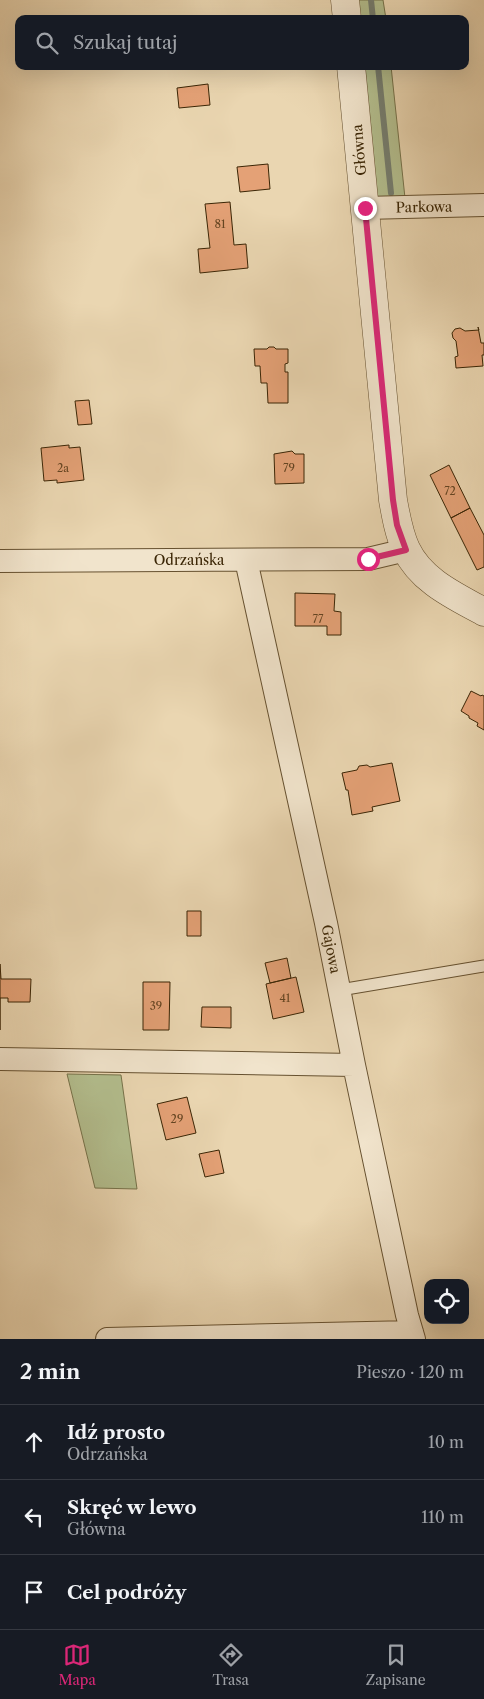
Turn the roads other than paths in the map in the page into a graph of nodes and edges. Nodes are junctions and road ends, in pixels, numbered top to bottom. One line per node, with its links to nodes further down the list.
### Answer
1 (345, 0): 2 (street)
2 (347, 15)
3 (351, 70): 5 (street, Główna)
4 (484, 206): 5 (street, Parkowa)
5 (365, 208): 6 (street, Główna)
6 (406, 550): 7 (street, Odrzańska); 9 (street, Główna)
7 (246, 560): 8 (street, Odrzańska); 11 (street, Gajowa)
8 (0, 561)
9 (484, 612)
10 (484, 966): 11 (lane)
11 (340, 990): 13 (street, Gajowa)
12 (0, 1059): 13 (street)
13 (354, 1065): 14 (street, Gajowa)
14 (413, 1336): 15 (street)
15 (106, 1339)

